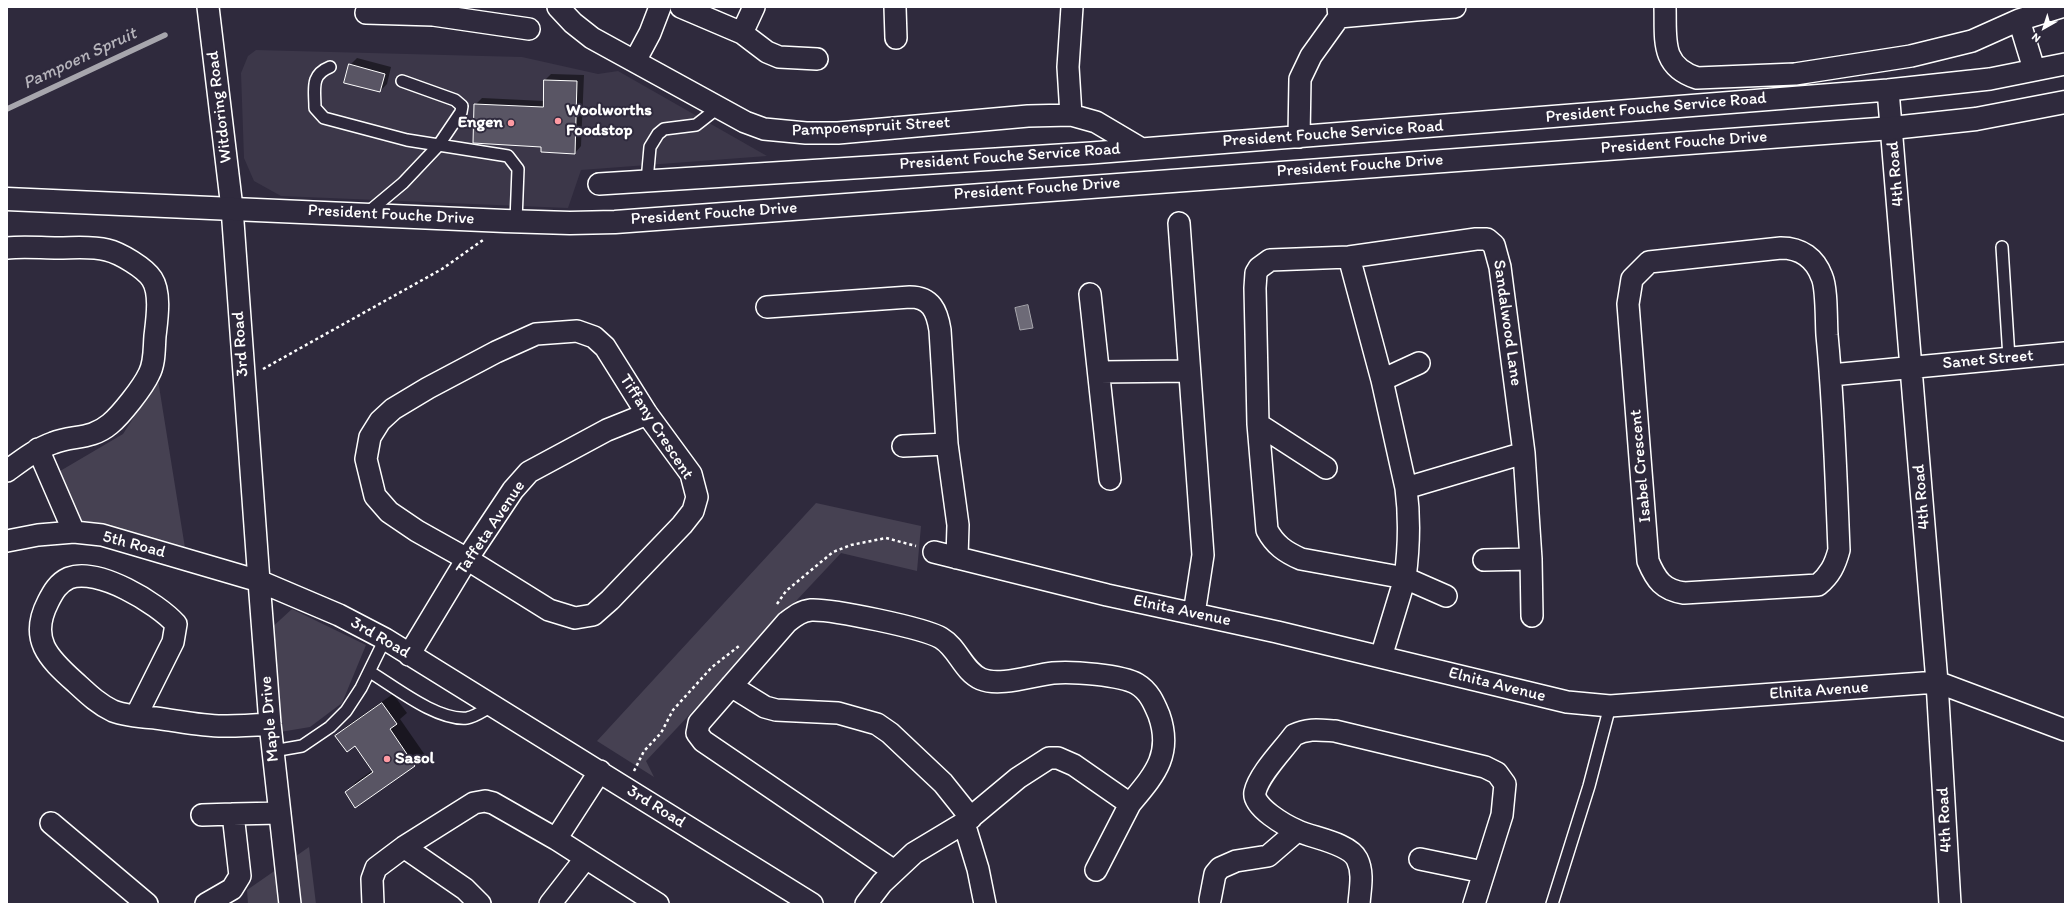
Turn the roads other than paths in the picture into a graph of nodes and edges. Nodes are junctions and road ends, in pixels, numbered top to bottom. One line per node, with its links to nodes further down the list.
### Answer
1 (208, 7): 36 (street, Witdoring Road)
2 (558, 7): 20 (street, Pampoenspruit Street)
3 (660, 7): 20 (street)
4 (681, 7): 17 (street)
5 (754, 7): 17 (street)
6 (895, 7): 18 (street)
7 (1072, 7): 28 (street)
8 (1455, 7): 11 (street)
9 (1665, 7): 15 (street)
10 (2062, 7): 15 (street)
11 (1416, 9): 13 (street)
12 (440, 11): 14 (street); 16 (street)
13 (1339, 12): 30 (street)
14 (366, 13)
15 (2019, 20): 23 (street)
16 (529, 29)
17 (742, 33): 19 (street)
18 (896, 38)
19 (817, 59)
20 (636, 61): 27 (street, Pampoenspruit Street)
21 (2065, 64): 23 (street, President Fouche Service Road)
22 (330, 67): 31 (lane)
23 (2034, 69): 25 (street, President Fouche Service Road)
24 (402, 81): 31 (lane)
25 (1888, 90): 29 (street, 4th Road); 30 (street, President Fouche Service Road)
26 (2065, 102): 29 (street, President Fouche Drive)
27 (719, 107): 28 (street, Pampoenspruit Street); 33 (lane)
28 (1071, 115): 32 (street, Pampoenspruit Street)
29 (1892, 128): 38 (street, President Fouche Drive); 48 (street, 4th Road)
30 (1299, 137): 32 (street, President Fouche Service Road)
31 (438, 146): 37 (lane); 38 (lane)
32 (1140, 148): 33 (street, President Fouche Service Road)
33 (647, 181): 34 (street, President Fouche Service Road)
34 (599, 184)
35 (7, 199): 36 (street, President Fouche Drive)
36 (232, 208): 37 (street, President Fouche Drive); 71 (street, 3rd Road)
37 (365, 214): 38 (street, President Fouche Drive)
38 (511, 221)
39 (1179, 223): 49 (street)
40 (2002, 247): 46 (lane)
41 (7, 248): 57 (street)
42 (1349, 257): 52 (street); 54 (street, Sandalwood Lane); 58 (street, Sandalwood Lane)
43 (1090, 294): 50 (street)
44 (767, 307): 55 (street)
45 (2065, 353): 46 (street, Sanet Street)
46 (2009, 358): 48 (street, Sanet Street)
47 (1419, 363): 52 (street)
48 (1911, 366): 51 (street); 79 (street, 4th Road)
49 (1190, 371): 50 (street); 73 (street)
50 (1100, 372): 61 (street)
51 (1831, 375): 51 (street, Isabel Crescent)
52 (1382, 380): 62 (street)
53 (647, 414): 68 (street, Taffeta Avenue); 68 (street, Tiffany Crescent); 68 (street, Tiffany Crescent)
54 (1258, 424): 59 (street); 70 (street, Sandalwood Lane)
55 (947, 444): 56 (street); 66 (street)
56 (903, 446)
57 (38, 449): 60 (street); 63 (street)
58 (1524, 453): 62 (street); 67 (street, Sandalwood Lane)
59 (1326, 468)
60 (7, 471)
61 (1110, 480)
62 (1406, 488): 70 (street)
63 (74, 532): 64 (street, 5th Road); 71 (street, 5th Road)
64 (7, 541)
65 (934, 552): 66 (street, Elnita Avenue)
66 (957, 558): 73 (street, Elnita Avenue)
67 (1531, 559): 69 (street); 74 (street, Sandalwood Lane)
68 (468, 560): 76 (street, Taffeta Avenue)
69 (1484, 560)
70 (1405, 578): 72 (street, Sandalwood Lane); 77 (street)
71 (259, 581): 75 (street, 3rd Road); 84 (street, Maple Drive)
72 (1446, 596)
73 (1194, 614): 77 (street, Elnita Avenue)
74 (1532, 616)
75 (385, 640): 76 (street, 3rd Road); 78 (lane)
76 (409, 655): 81 (street, 3rd Road)
77 (1381, 657): 82 (street, Elnita Avenue)
78 (370, 672): 81 (lane); 86 (lane)
79 (1937, 682): 82 (street, Elnita Avenue); 85 (street, Elnita Avenue); 116 (street, 4th Road)
80 (731, 686): 88 (street); 92 (street); 100 (street)
81 (492, 706): 87 (street, 3rd Road)
82 (1610, 706): 115 (lane)
83 (136, 716): 83 (street); 84 (street)
84 (270, 724): 86 (street, Maple Drive)
85 (2065, 730)
86 (273, 751): 89 (street, Maple Drive)
87 (600, 771): 95 (street); 110 (street, 3rd Road)
88 (1130, 804): 92 (street); 99 (street)
89 (280, 813): 90 (street); 105 (street, Maple Drive)
90 (233, 814): 91 (street); 104 (street)
91 (202, 815)
92 (968, 821): 100 (street); 112 (street)
93 (51, 823): 103 (street)
94 (1297, 831): 101 (street); 102 (street); 113 (street)
95 (556, 839): 96 (street); 97 (street)
96 (404, 847): 106 (street); 107 (street)
97 (585, 859): 108 (street); 109 (street)
98 (1420, 859): 101 (street)
99 (1096, 870)
100 (894, 871): 111 (street)
101 (1483, 872): 114 (street)
102 (1210, 900)
103 (146, 904)
104 (206, 904)
105 (290, 904)
106 (373, 904)
107 (480, 904)
108 (550, 904)
109 (658, 904)
110 (812, 904)
111 (866, 904)
112 (985, 904)
113 (1359, 904)
114 (1474, 904)
115 (1552, 904)
116 (1950, 904)

